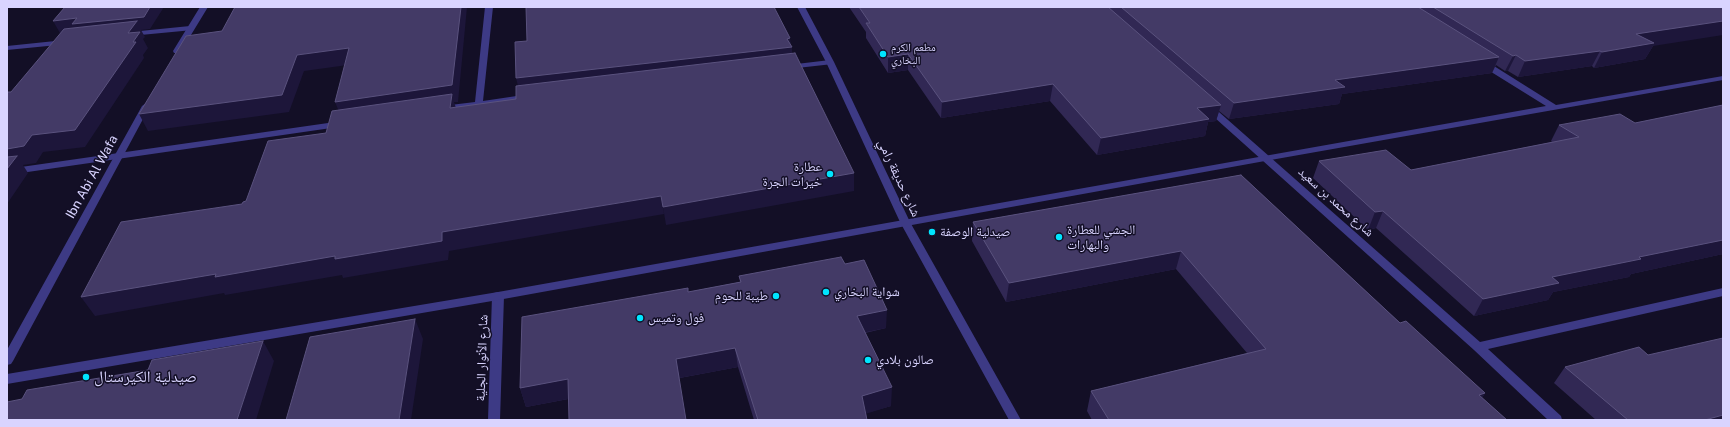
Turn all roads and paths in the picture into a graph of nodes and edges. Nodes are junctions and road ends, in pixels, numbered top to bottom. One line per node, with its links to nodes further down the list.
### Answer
1 (204, 7): 4 (street)
2 (489, 7): 16 (street)
3 (801, 7): 10 (street, شارع حديقة رامي)
4 (190, 28): 5 (street); 9 (street)
5 (121, 35)
6 (76, 40): 7 (street)
7 (7, 48)
8 (1475, 57): 17 (street)
9 (171, 62)
10 (830, 62): 11 (street); 23 (street, شارع حديقة رامي)
11 (776, 68)
12 (1723, 78): 17 (street)
13 (152, 96): 20 (street, Ibn Abi Al Wafa)
14 (542, 96): 16 (street)
15 (1200, 101): 21 (street, شارع محمد بن سعيد)
16 (479, 103): 18 (street)
17 (1555, 108): 21 (street)
18 (432, 110)
19 (354, 122): 20 (street)
20 (118, 157): 22 (street); 27 (street, Ibn Abi Al Wafa)
21 (1265, 158): 23 (street); 26 (street, شارع محمد بن سعيد)
22 (7, 172)
23 (905, 222): 25 (street); 30 (street, شارع حديقة رامي)
24 (1723, 292): 26 (street)
25 (498, 296): 28 (street); 29 (street, شارع الأنوار الجلية)
26 (1478, 347): 31 (street, شارع محمد بن سعيد)
27 (7, 361)
28 (7, 380)
29 (494, 420)
30 (1015, 420)
31 (1556, 420)

